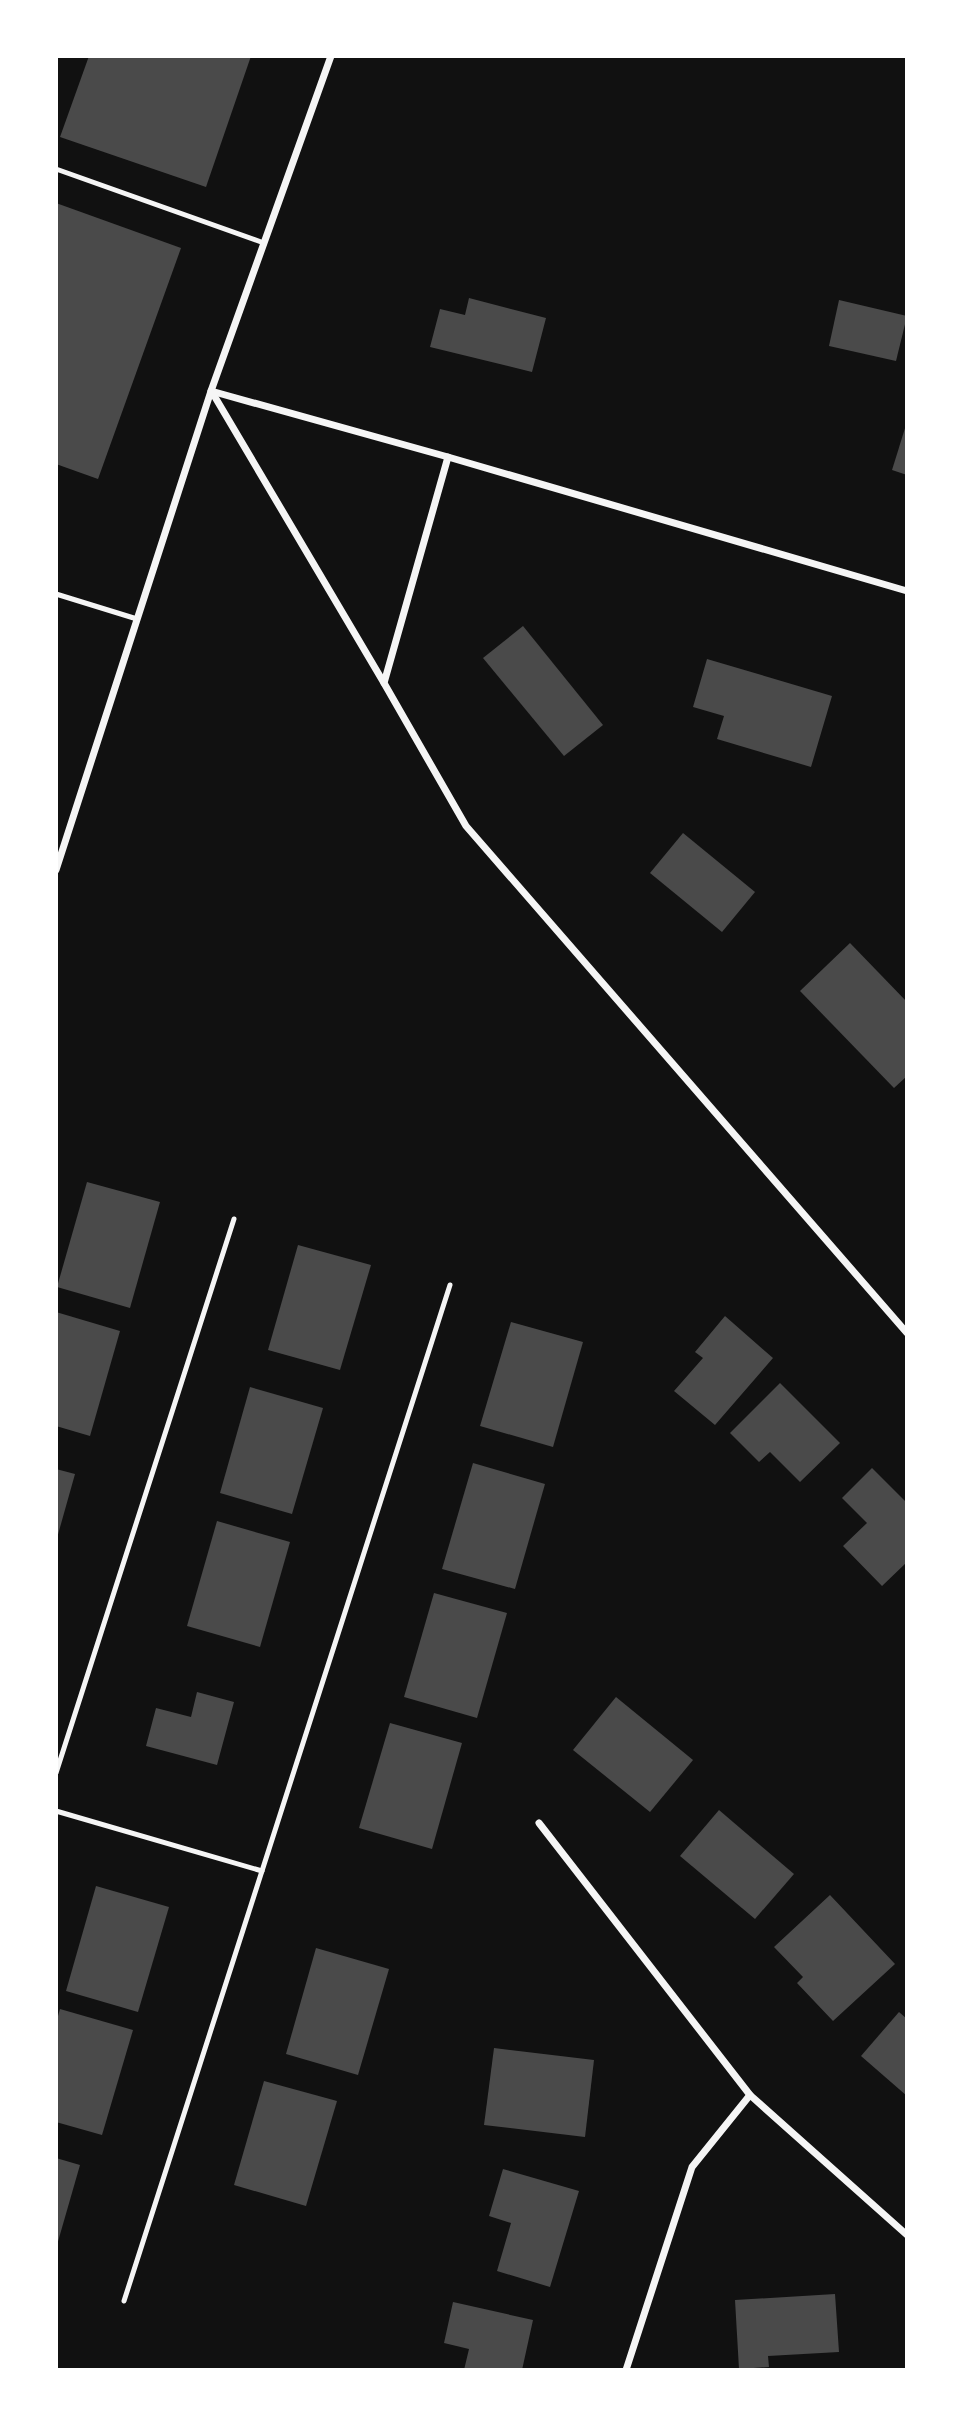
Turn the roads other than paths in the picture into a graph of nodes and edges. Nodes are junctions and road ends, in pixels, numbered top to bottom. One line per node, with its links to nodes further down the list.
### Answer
1 (331, 56): 3 (street)
2 (56, 169): 3 (lane)
3 (264, 243): 4 (street)
4 (211, 391): 5 (street); 8 (street); 9 (street)
5 (449, 457): 6 (street); 9 (street)
6 (907, 591)
7 (56, 594): 8 (lane)
8 (137, 619): 10 (street)
9 (384, 683): 13 (street)
10 (56, 870)
11 (234, 1220): 14 (lane)
12 (450, 1285): 17 (lane)
13 (907, 1333)
14 (56, 1773)
15 (56, 1811): 17 (lane)
16 (539, 1823): 18 (street)
17 (262, 1871): 20 (lane)
18 (750, 2095): 19 (street); 21 (street)
19 (907, 2235)
20 (124, 2301)
21 (626, 2370)

